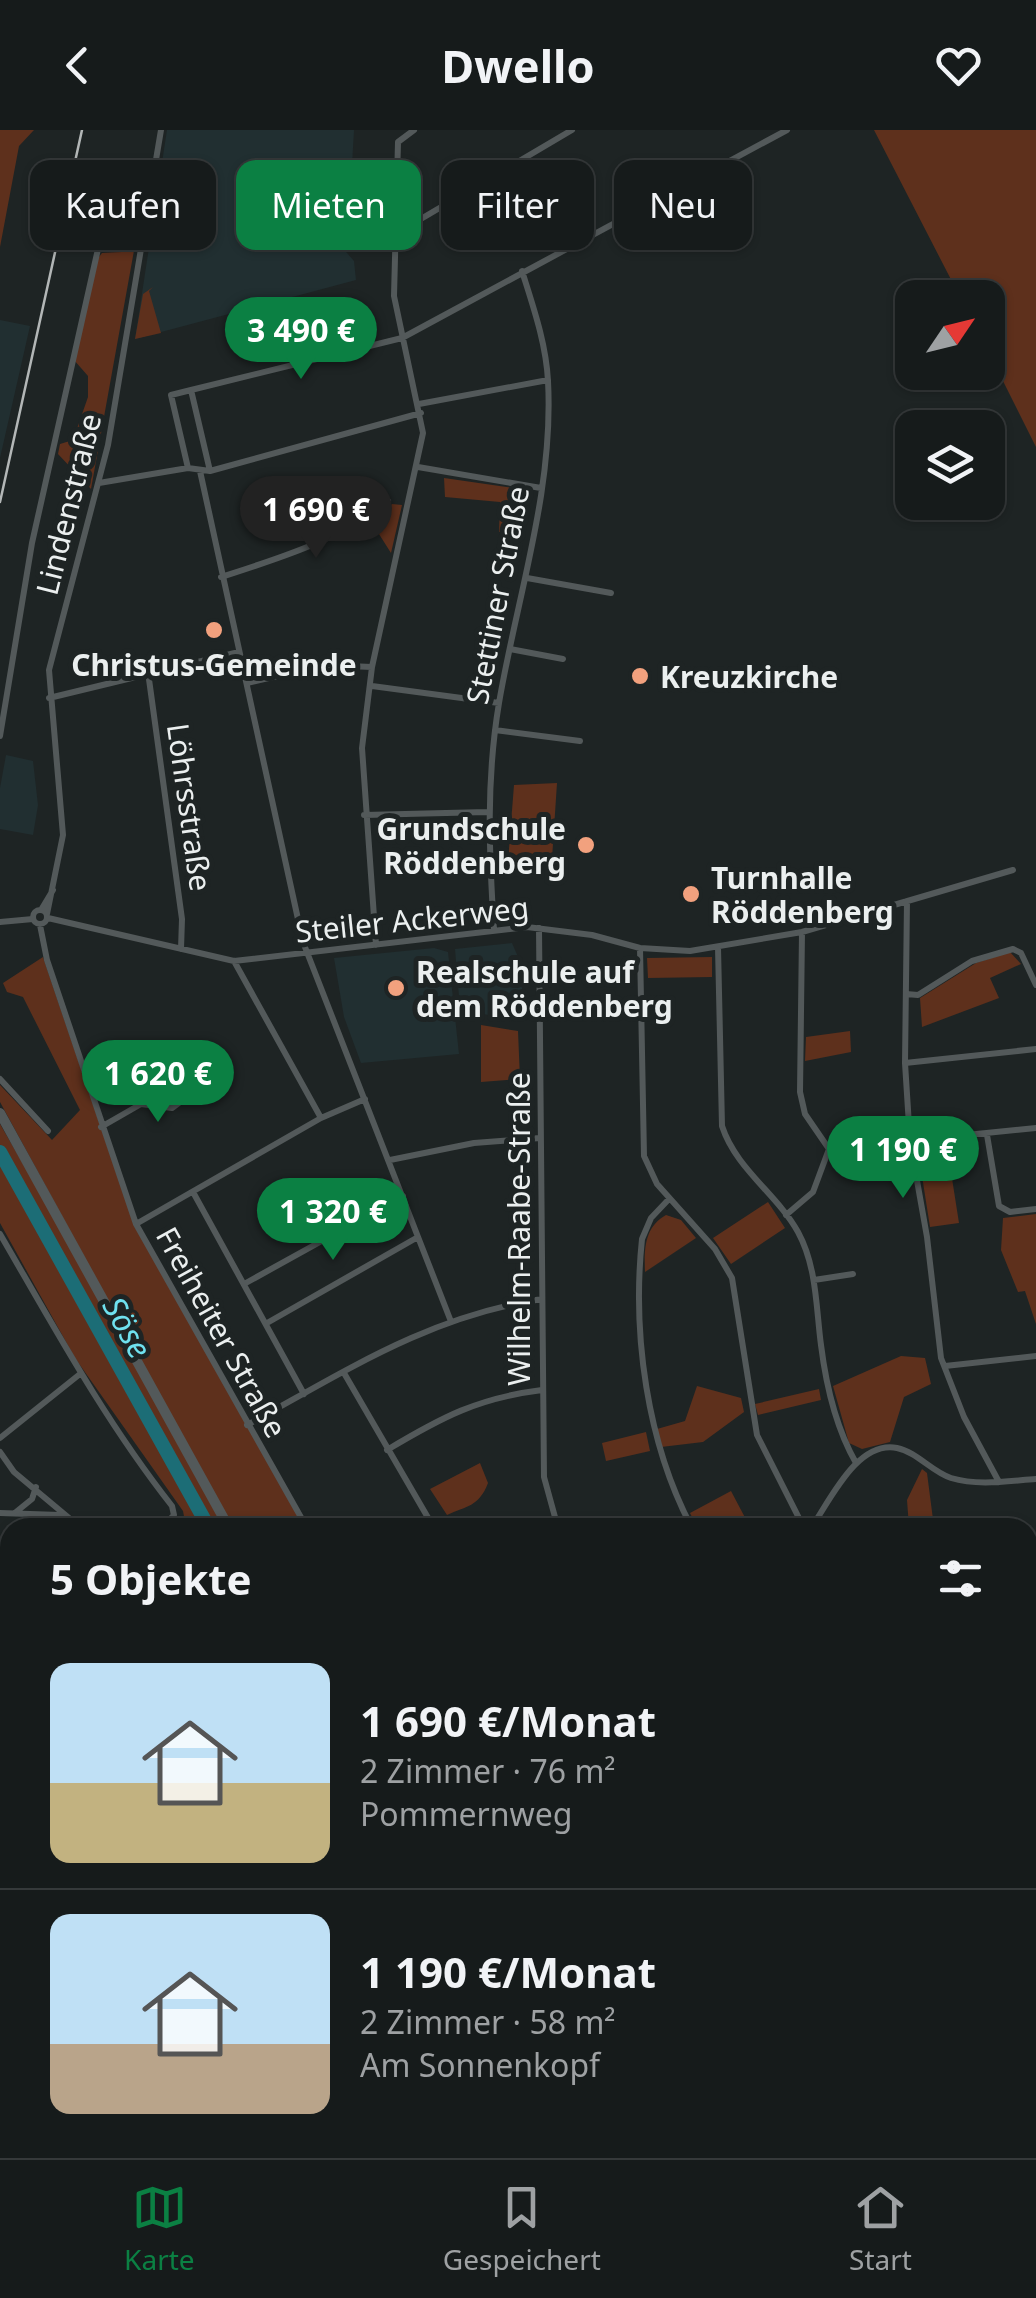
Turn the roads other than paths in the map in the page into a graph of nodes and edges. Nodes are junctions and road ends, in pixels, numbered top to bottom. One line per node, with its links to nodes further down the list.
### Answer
1 (161, 130): 21 (street, Lindenstraße)
2 (414, 130): 5 (street)
3 (572, 130): 7 (street)
4 (782, 131): 6 (street)
5 (398, 160)
6 (729, 160)
7 (421, 219)
8 (614, 221): 11 (street)
9 (98, 250): 37 (street)
10 (395, 250): 12 (street)
11 (522, 270): 12 (street); 13 (street, Stettiner Straße)
12 (402, 338): 14 (street); 15 (street)
13 (548, 380): 15 (street); 22 (street, Stettiner Straße)
14 (191, 390): 18 (street); 19 (street)
15 (419, 404): 16 (street)
16 (422, 414): 17 (street); 19 (street)
17 (418, 467): 22 (street); 30 (street)
18 (188, 468): 20 (street); 21 (street)
19 (210, 471): 20 (street)
20 (200, 472): 24 (street)
21 (99, 482): 34 (street, Lindenstraße)
22 (541, 488): 25 (street, Stettiner Straße)
23 (388, 502): 24 (street)
24 (221, 577): 28 (street)
25 (527, 578): 26 (street); 27 (street, Stettiner Straße)
26 (610, 594)
27 (510, 649): 29 (street); 35 (street, Stettiner Straße)
28 (239, 652): 31 (street); 32 (street)
29 (563, 659)
30 (372, 667): 32 (street); 33 (street)
31 (148, 672): 34 (street); 53 (street, Löhrsstraße)
32 (247, 683): 54 (street)
33 (371, 686): 35 (street); 40 (street)
34 (49, 698): 43 (street, Lindenstraße)
35 (499, 702): 36 (street, Stettiner Straße)
36 (496, 730): 38 (street); 39 (street, Stettiner Straße)
37 (0, 736)
38 (580, 741)
39 (487, 812): 40 (street); 48 (street, Stettiner Straße)
40 (364, 816): 50 (street)
41 (1013, 870): 42 (street, Steiler Ackerweg)
42 (907, 901): 49 (street, Steiler Ackerweg); 57 (street)
43 (45, 914): 44 (street); 46 (street); 53 (street, Steiler Ackerweg)
44 (33, 919): 45 (street); 46 (street)
45 (0, 922)
46 (40, 925): 65 (street, Freiheiter Straße)
47 (540, 928): 48 (street, Steiler Ackerweg); 52 (street, Steiler Ackerweg); 69 (street, Wilhelm-Raabe-Straße)
48 (494, 930): 50 (street, Steiler Ackerweg)
49 (802, 932): 51 (street, Steiler Ackerweg); 71 (street)
50 (376, 945): 54 (street, Steiler Ackerweg)
51 (718, 946): 52 (street, Steiler Ackerweg); 77 (street)
52 (640, 948): 75 (street)
53 (181, 949): 55 (street, Steiler Ackerweg)
54 (306, 951): 55 (street, Steiler Ackerweg); 62 (street)
55 (234, 961): 64 (street)
56 (1036, 985): 57 (street)
57 (906, 994): 59 (street)
58 (1036, 1049): 59 (street)
59 (905, 1063): 70 (street)
60 (0, 1079): 67 (street)
61 (192, 1093): 65 (street)
62 (365, 1099): 64 (street); 72 (street)
63 (0, 1114): 106 (main road)
64 (320, 1118): 73 (street)
65 (101, 1127): 78 (street, Freiheiter Straße)
66 (1036, 1128): 68 (street)
67 (48, 1132)
68 (988, 1135): 70 (street); 76 (street)
69 (540, 1138): 72 (street); 84 (street, Wilhelm-Raabe-Straße)
70 (910, 1141): 71 (street); 88 (street)
71 (829, 1150): 77 (street)
72 (390, 1160): 74 (street)
73 (193, 1192): 78 (street); 83 (street)
74 (403, 1196): 80 (street); 83 (street)
75 (669, 1199): 110 (street); 111 (street)
76 (1036, 1209)
77 (786, 1215): 82 (street)
78 (136, 1224): 93 (street, Freiheiter Straße)
79 (0, 1234): 90 (street)
80 (418, 1236): 85 (street); 86 (street)
81 (853, 1274): 82 (street)
82 (814, 1280): 97 (street)
83 (244, 1284): 86 (street)
84 (542, 1299): 85 (street); 91 (street, Wilhelm-Raabe-Straße)
85 (450, 1319): 89 (street)
86 (266, 1323): 92 (street)
87 (1036, 1356): 88 (street)
88 (944, 1365): 99 (street)
89 (344, 1372): 92 (street); 95 (street)
90 (80, 1374): 94 (street); 105 (street)
91 (542, 1390): 95 (street); 109 (street, Wilhelm-Raabe-Straße)
92 (304, 1394): 93 (street)
93 (248, 1425): 107 (street, Freiheiter Straße)
94 (0, 1437)
95 (387, 1450): 108 (street)
96 (0, 1452): 100 (street)
97 (856, 1463): 99 (street); 112 (street)
98 (1036, 1479): 99 (street)
99 (998, 1482)
100 (39, 1489): 102 (street); 103 (street)
101 (0, 1513): 102 (street)
102 (15, 1513): 103 (street)
103 (61, 1515): 104 (street)
104 (66, 1518)
105 (171, 1518)
106 (224, 1518)
107 (300, 1518)
108 (428, 1518)
109 (555, 1518)
110 (687, 1518)
111 (802, 1518)
112 (815, 1518)

